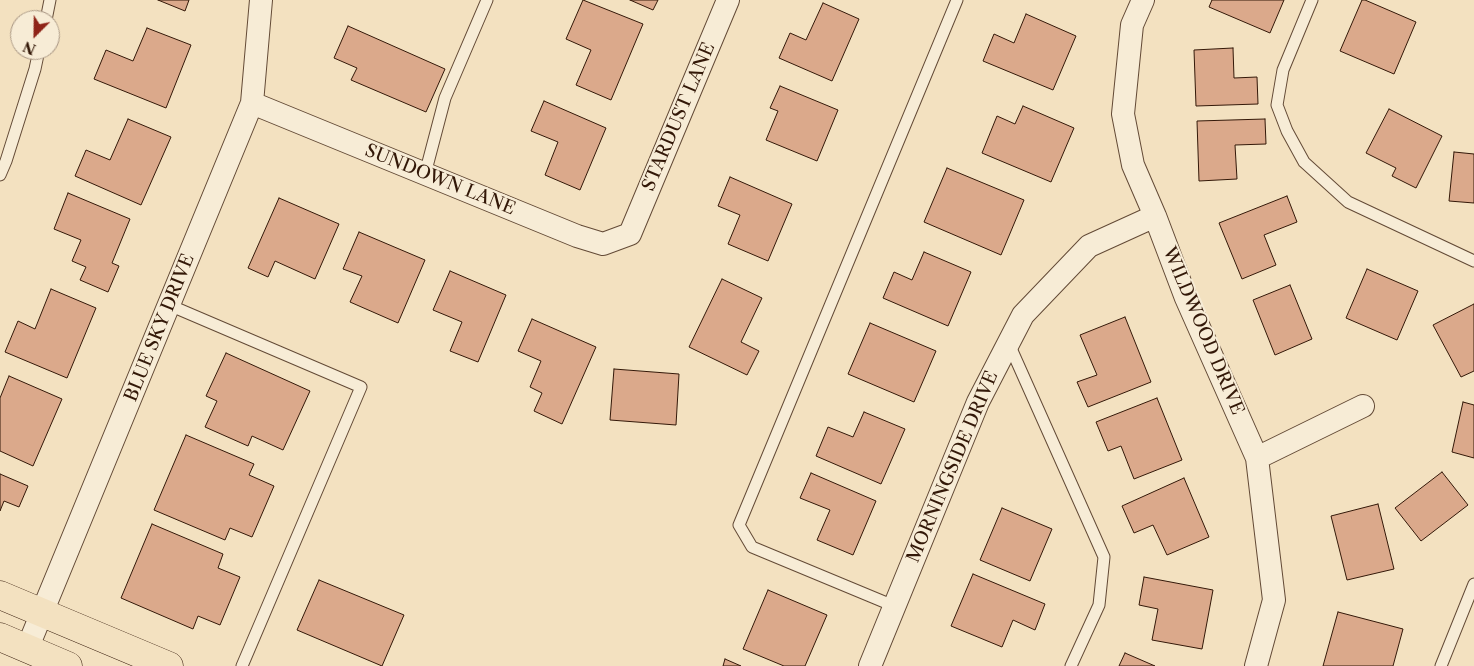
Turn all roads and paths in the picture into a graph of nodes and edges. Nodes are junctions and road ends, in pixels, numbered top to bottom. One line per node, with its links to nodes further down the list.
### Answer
1 (261, 0): 8 (street, BLUE SKY DRIVE)
2 (487, 0): 9 (lane)
3 (728, 0): 12 (street, STARDUST LANE)
4 (956, 0): 20 (lane)
5 (1142, 0): 11 (street, WILDWOOD DRIVE)
6 (1312, 0): 13 (lane)
7 (37, 60): 10 (lane)
8 (252, 104): 9 (street, SUNDOWN LANE); 14 (street, BLUE SKY DRIVE)
9 (425, 174): 12 (street, SUNDOWN LANE)
10 (0, 176)
11 (1155, 216): 15 (street, MORNINGSIDE DRIVE); 17 (street, WILDWOOD DRIVE)
12 (630, 234)
13 (1474, 261)
14 (170, 304): 21 (street, BLUE SKY DRIVE); 26 (lane)
15 (1008, 343): 20 (street, MORNINGSIDE DRIVE); 28 (lane)
16 (1363, 406): 17 (street)
17 (1257, 458): 29 (street, WILDWOOD DRIVE)
18 (1474, 584): 30 (lane)
19 (0, 594): 21 (main road)
20 (894, 606): 27 (street, MORNINGSIDE DRIVE)
21 (42, 613): 23 (street, BLUE SKY DRIVE); 25 (main road)
22 (0, 637): 23 (main road)
23 (27, 649): 24 (main road)
24 (68, 666)
25 (169, 666)
26 (242, 666)
27 (870, 666)
28 (1072, 666)
29 (1256, 666)
30 (1441, 666)

